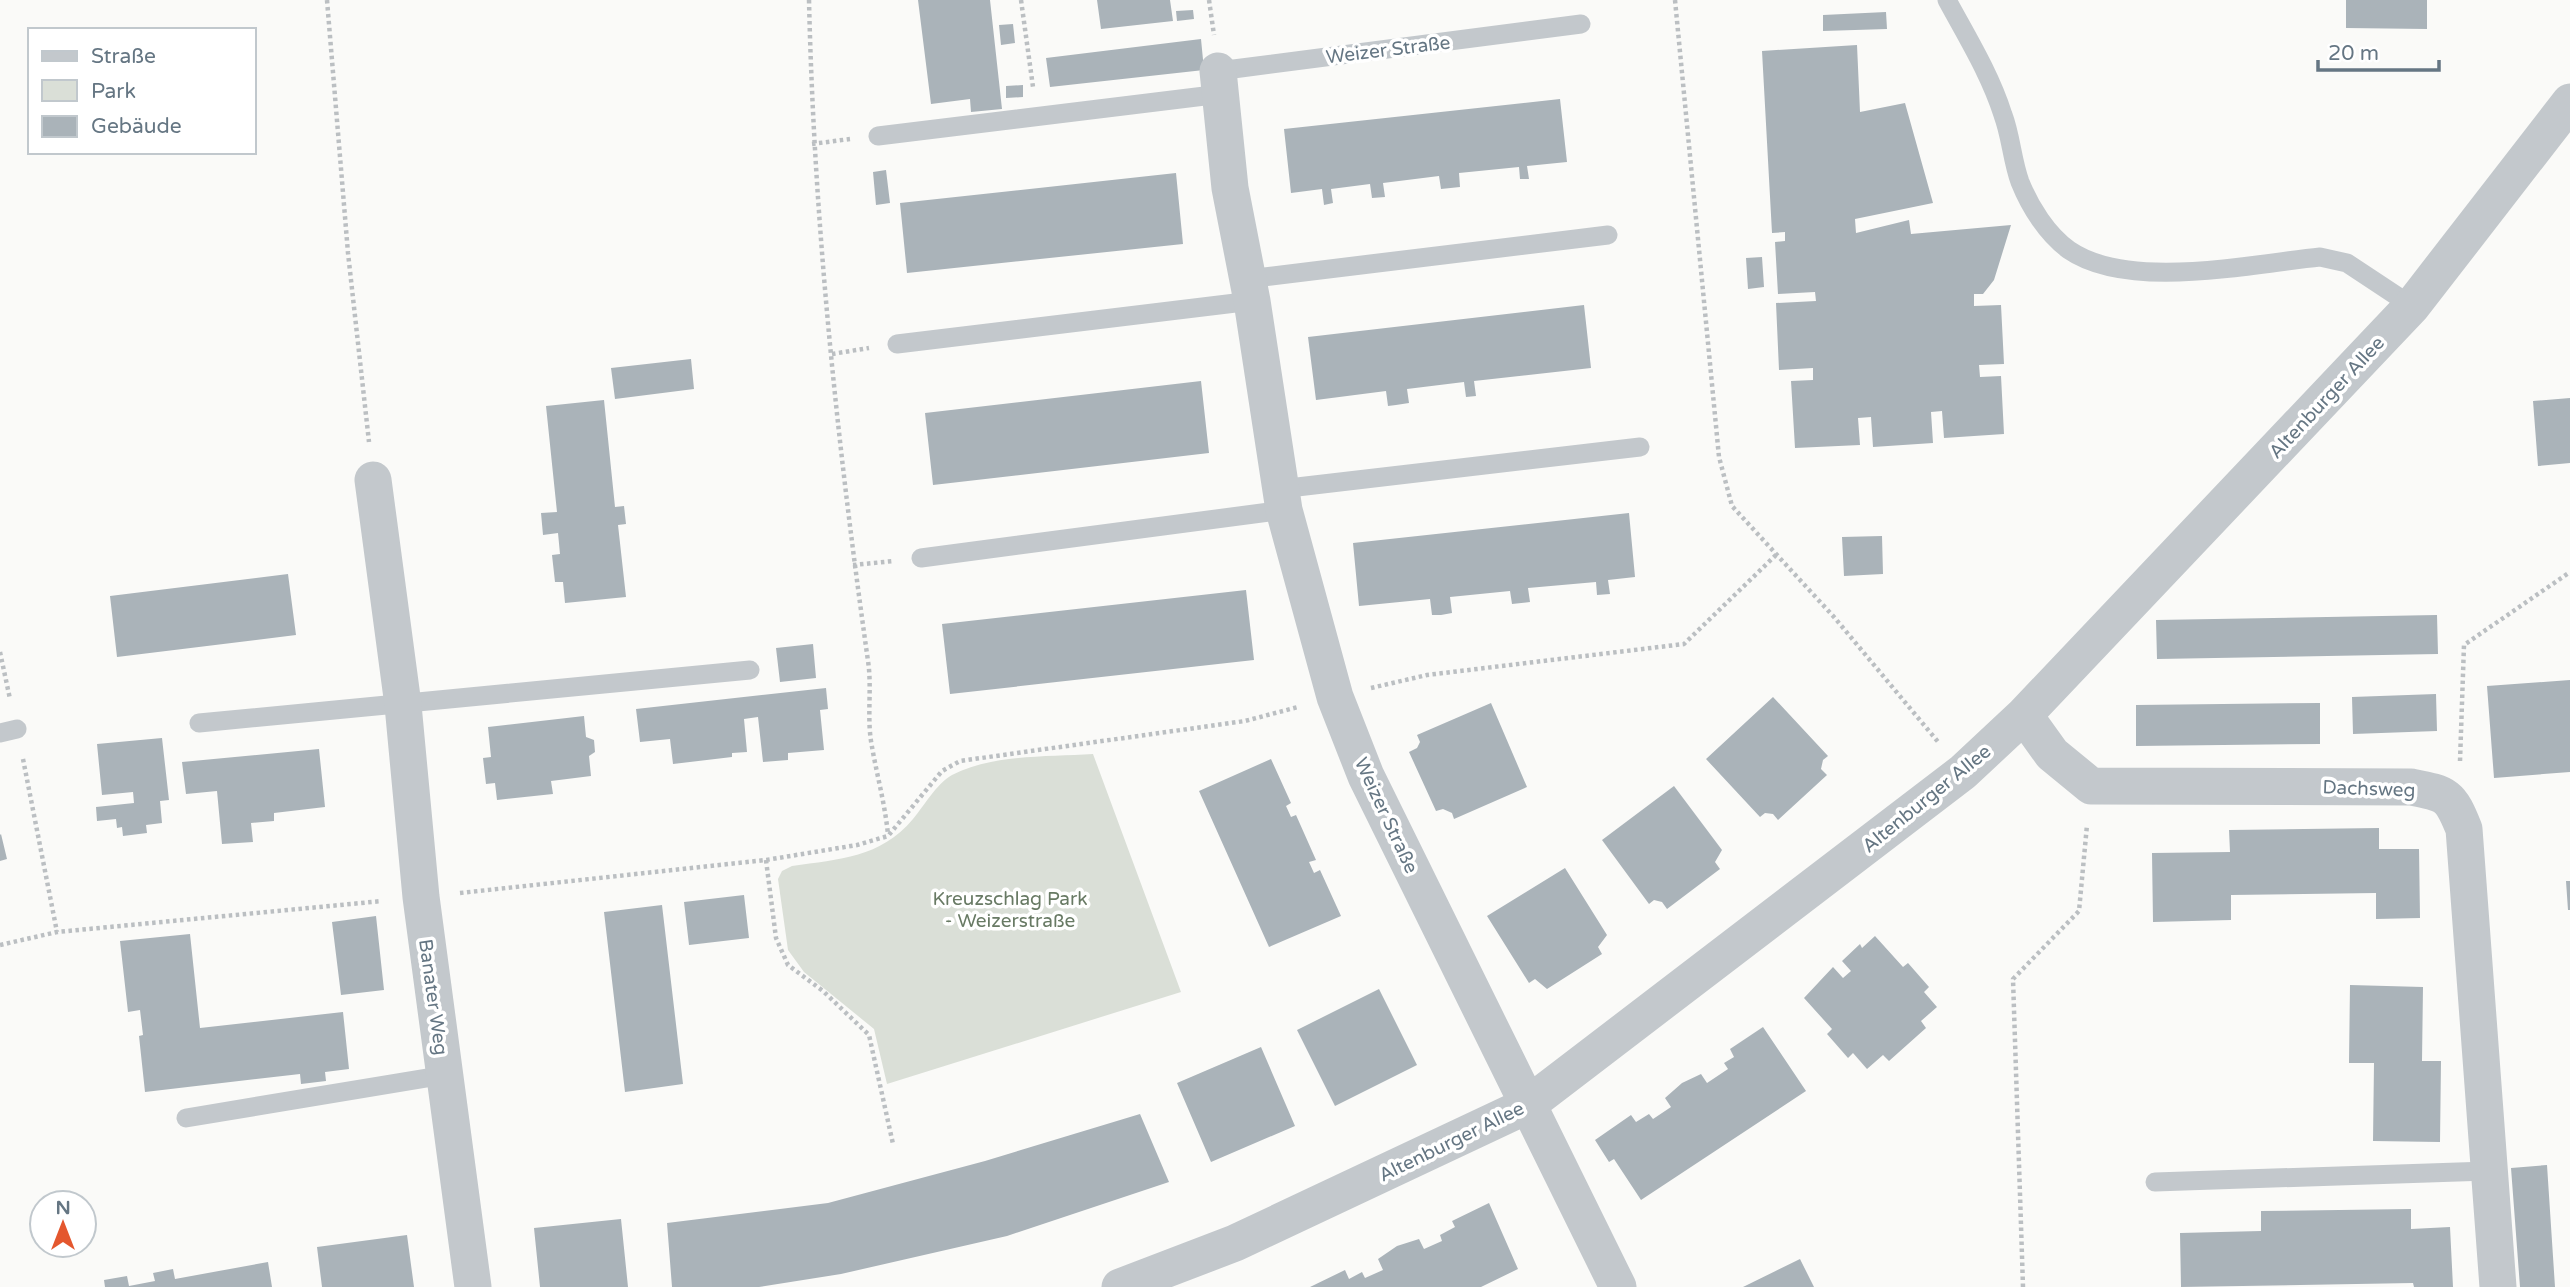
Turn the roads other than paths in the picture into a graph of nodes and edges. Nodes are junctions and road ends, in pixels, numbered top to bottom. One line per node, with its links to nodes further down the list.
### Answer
1 (1947, 0): 8 (lane)
2 (1581, 24): 3 (lane, Weizer Straße)
3 (1220, 82): 5 (lane, Weizer Straße); 7 (street, Weizer Straße)
4 (2570, 102): 8 (street, Altenburger Allee)
5 (878, 135)
6 (1608, 235): 7 (lane)
7 (1249, 290): 9 (lane); 12 (street, Weizer Straße)
8 (2412, 306): 16 (street, Altenburger Allee)
9 (897, 344)
10 (1640, 447): 12 (lane)
11 (373, 480): 15 (street, Banater Weg)
12 (1282, 499): 13 (lane); 19 (street, Weizer Straße)
13 (921, 558)
14 (750, 670): 15 (lane)
15 (403, 705): 17 (lane); 18 (street, Banater Weg)
16 (2024, 715): 19 (street, Altenburger Allee); 21 (street, Dachsweg)
17 (199, 723)
18 (445, 1075): 20 (lane); 23 (street, Banater Weg)
19 (1527, 1106): 24 (street, Altenburger Allee); 25 (street, Weizer Straße)
20 (186, 1118)
21 (2488, 1171): 22 (lane); 26 (street)
22 (2155, 1182)
23 (473, 1287)
24 (1120, 1287)
25 (1618, 1287)
26 (2498, 1287)

